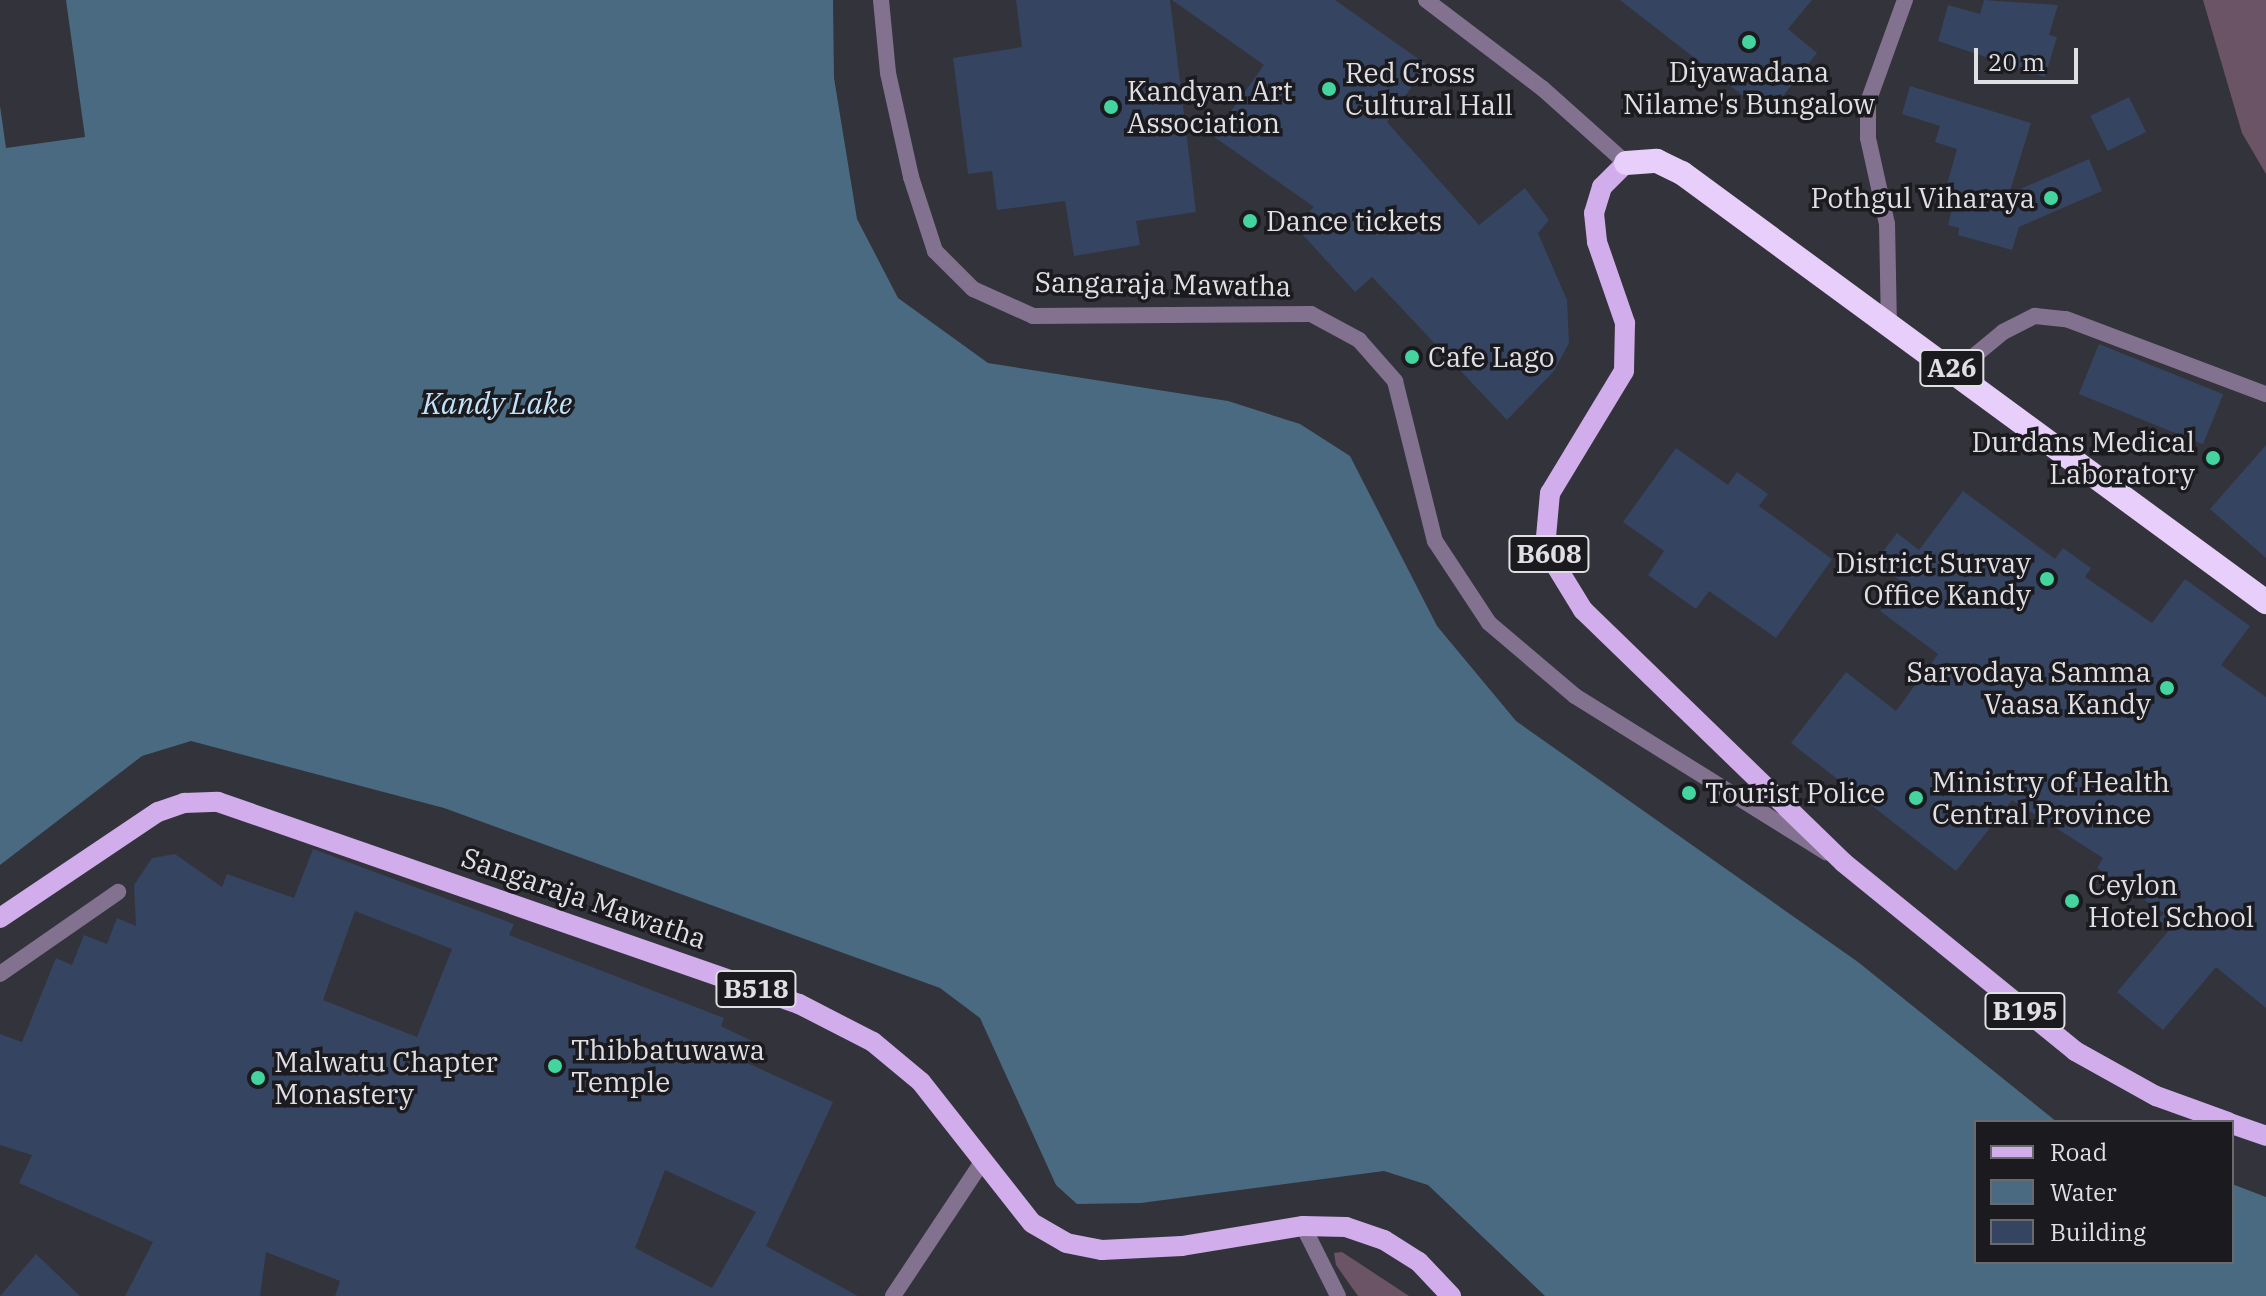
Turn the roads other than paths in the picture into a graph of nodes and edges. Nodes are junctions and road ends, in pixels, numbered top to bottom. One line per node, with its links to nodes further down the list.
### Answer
1 (881, 0): 9 (street, Sangaraja Mawatha)
2 (1426, 0): 4 (street)
3 (1905, 0): 5 (street)
4 (1626, 163): 5 (highway, A26); 9 (main road, B608)
5 (1889, 327): 6 (highway, A26)
6 (1956, 371): 7 (street); 8 (highway, A26)
7 (2266, 394)
8 (2266, 602)
9 (1844, 863): 13 (main road, Sangaraja Mawatha / B195)
10 (118, 892): 12 (street)
11 (0, 918): 16 (main road, Sangaraja Mawatha / B518)
12 (0, 974)
13 (2222, 1120)
14 (2234, 1124): 15 (main road, Sangaraja Mawatha / B195)
15 (2266, 1136)
16 (982, 1162): 17 (main road, Sangaraja Mawatha / B518); 18 (street)
17 (1303, 1226): 19 (street); 20 (main road, Sangaraja Mawatha / B518)
18 (893, 1296)
19 (1338, 1296)
20 (1451, 1296)

